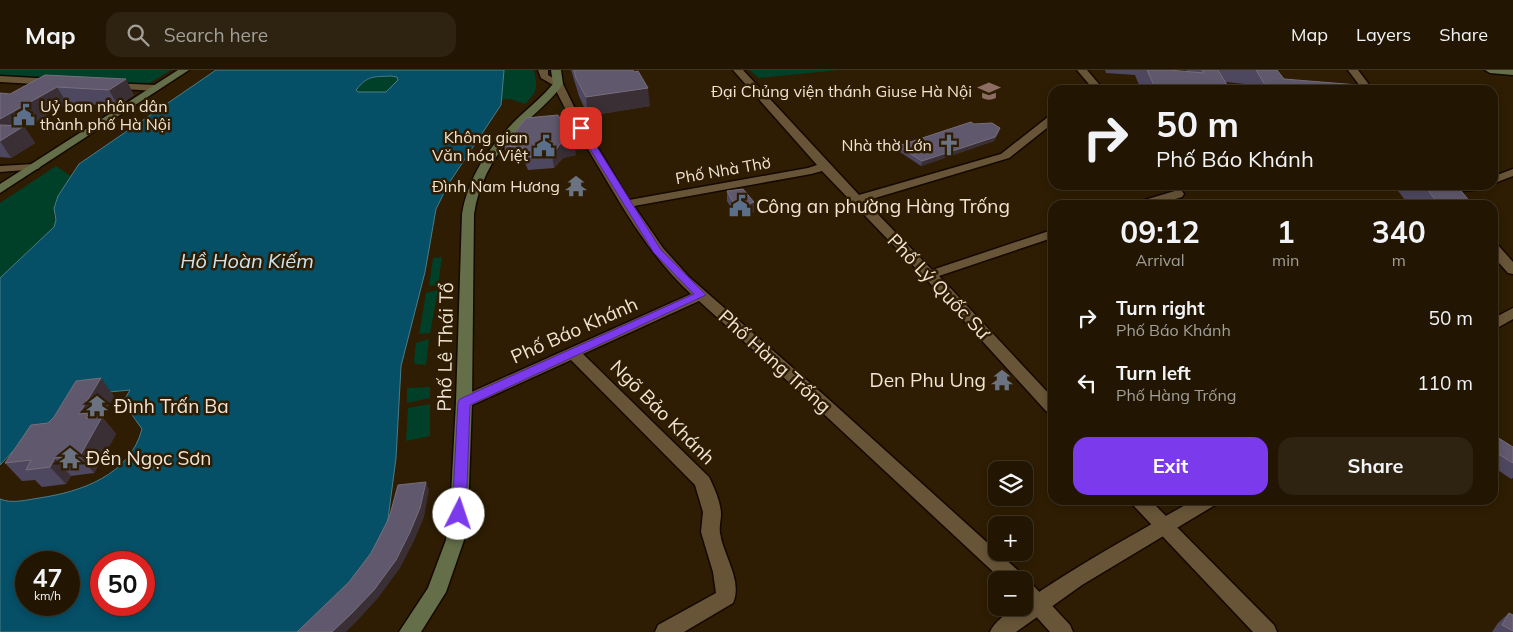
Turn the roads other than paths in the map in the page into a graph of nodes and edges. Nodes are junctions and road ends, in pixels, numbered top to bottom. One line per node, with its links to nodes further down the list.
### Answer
1 (184, 70): 14 (main road)
2 (543, 70): 8 (street)
3 (738, 70): 16 (street, Phố Lý Quốc Sư)
4 (1082, 70): 12 (street)
5 (1353, 70): 13 (street)
6 (1490, 70): 7 (main road)
7 (1513, 72)
8 (557, 77): 27 (street, Phố Hàng Trống); 36 (main road, Phố Lê Thái Tổ)
9 (0, 79): 10 (street)
10 (62, 83)
11 (102, 85): 14 (street)
12 (1095, 85)
13 (1364, 85)
14 (156, 88): 17 (main road)
15 (1048, 122): 25 (street)
16 (824, 166): 25 (street, Phố Lý Quốc Sư); 27 (street, Phố Nhà Thờ)
17 (34, 167): 18 (street); 21 (main road)
18 (0, 168)
19 (1513, 172): 20 (street)
20 (1498, 178)
21 (0, 189)
22 (1172, 190): 26 (street)
23 (1446, 190): 24 (street)
24 (1453, 199)
25 (855, 200): 31 (street, Phố Lý Quốc Sư)
26 (1152, 200)
27 (626, 204): 32 (street, Phố Hàng Trống)
28 (1048, 235): 31 (street)
29 (1498, 254): 30 (street)
30 (1513, 270)
31 (930, 275): 37 (street, Phố Lý Quốc Sư)
32 (700, 295): 35 (street, Phố Báo Khánh); 41 (street, Phố Hàng Trống)
33 (1513, 312): 34 (street)
34 (1498, 322)
35 (572, 352): 36 (street, Phố Báo Khánh); 45 (street, Ngõ Bảo Khánh)
36 (464, 402): 44 (main road, Phố Lê Thái Tổ)
37 (1048, 403)
38 (1144, 505): 40 (street)
39 (1200, 505): 40 (street)
40 (1164, 526): 43 (street); 48 (street)
41 (1005, 571)
42 (1033, 599): 43 (street)
43 (1038, 604): 46 (street); 47 (street)
44 (410, 632)
45 (665, 632)
46 (1000, 632)
47 (1063, 632)
48 (1268, 632)

